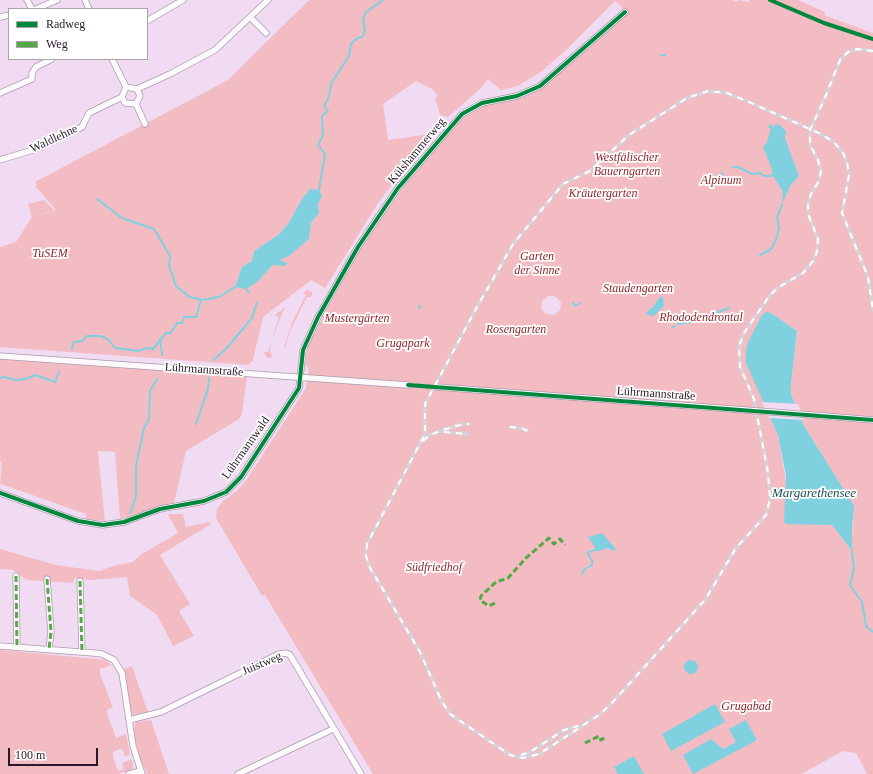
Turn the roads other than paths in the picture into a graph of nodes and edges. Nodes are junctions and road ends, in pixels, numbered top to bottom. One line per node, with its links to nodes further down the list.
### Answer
1 (57, 0): 4 (street)
2 (183, 0): 7 (street)
3 (268, 0): 6 (street)
4 (38, 8)
5 (625, 12): 19 (street, Külshammerweg)
6 (250, 17): 8 (street); 12 (street)
7 (148, 20)
8 (266, 33)
9 (50, 60): 13 (street)
10 (112, 60): 11 (street)
11 (126, 88): 12 (street); 14 (street)
12 (137, 89): 15 (street)
13 (0, 94)
14 (122, 97): 15 (street); 17 (street, Waldlehne)
15 (136, 104): 16 (street)
16 (145, 124)
17 (0, 160)
18 (0, 356): 19 (street, Lührmannstraße)
19 (300, 376): 20 (street, Lührmannstraße); 23 (street, Lührmannwald)
20 (408, 385)
21 (437, 387): 22 (street, Lührmannstraße, bridge)
22 (873, 420)
23 (0, 493)
24 (16, 576): 28 (street)
25 (47, 579): 29 (street)
26 (80, 581): 30 (street)
27 (0, 646): 28 (street)
28 (17, 647): 29 (street)
29 (49, 649): 30 (street)
30 (82, 652): 31 (street)
31 (129, 720): 32 (street, Juistweg); 33 (street)
32 (333, 728): 35 (street); 36 (street, Juistweg)
33 (142, 772): 34 (street)
34 (129, 774)
35 (238, 774)
36 (361, 774)

